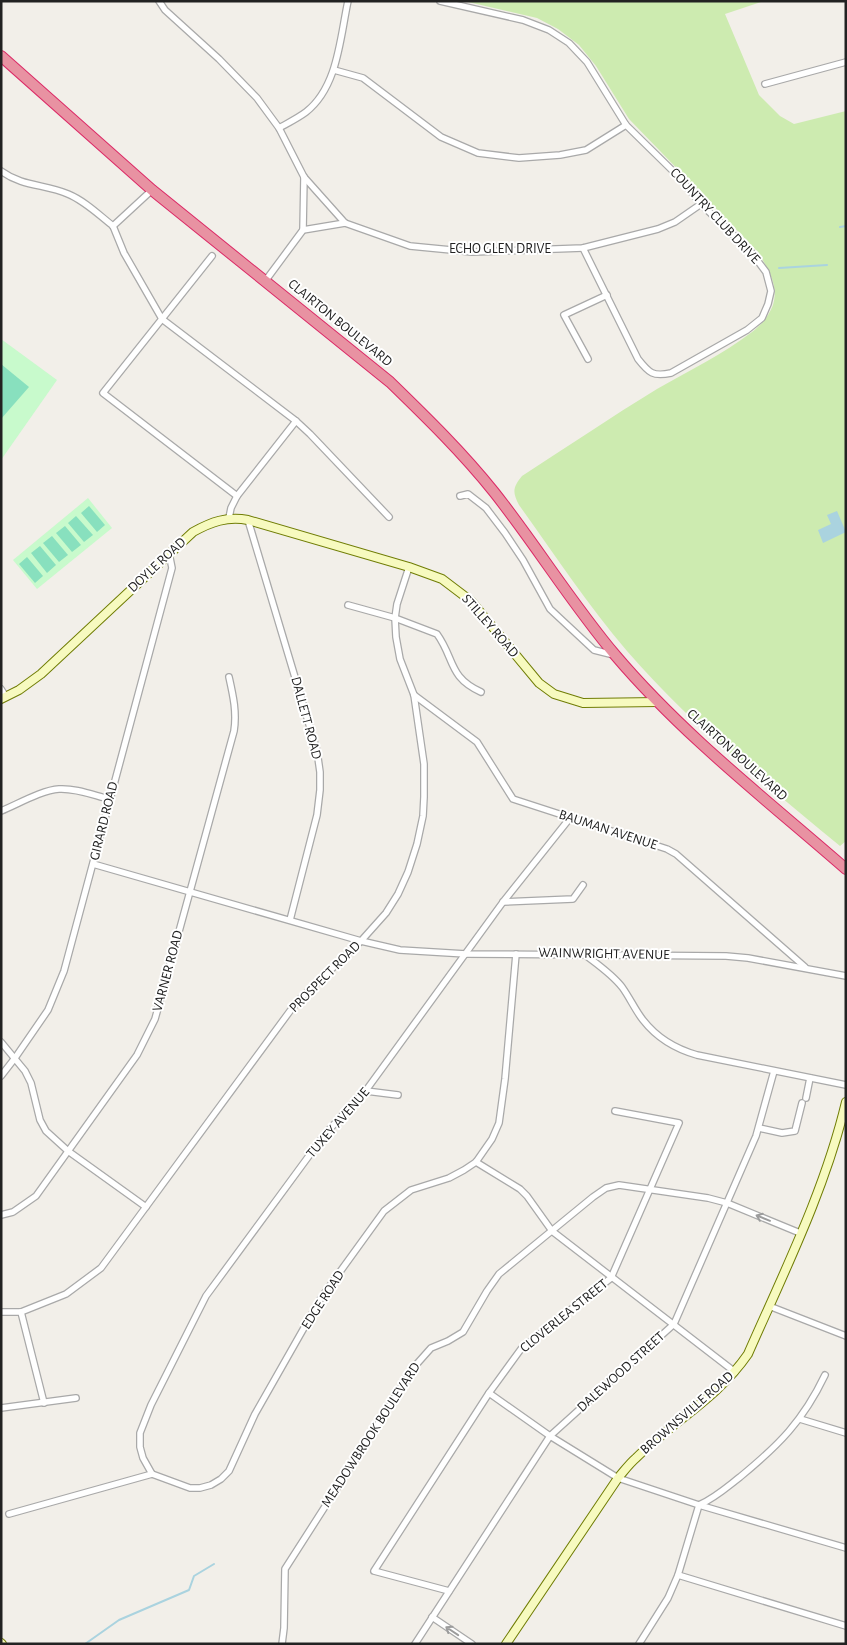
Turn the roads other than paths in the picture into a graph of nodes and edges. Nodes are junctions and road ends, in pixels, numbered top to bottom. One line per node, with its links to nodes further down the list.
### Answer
1 (159, 1): 9 (street, ECHO GLEN DRIVE)
2 (348, 1): 6 (street)
3 (440, 1): 8 (street, COUNTRY CLUB DRIVE)
4 (1, 56): 12 (highway, CLAIRTON BOULEVARD)
5 (846, 62): 7 (street)
6 (334, 70): 8 (street); 9 (street)
7 (765, 84)
8 (626, 125): 13 (street, COUNTRY CLUB DRIVE)
9 (279, 128): 11 (street, ECHO GLEN DRIVE)
10 (1, 171): 15 (street)
11 (304, 178): 14 (street, ECHO GLEN DRIVE); 16 (street)
12 (152, 190): 15 (street); 19 (highway, CLAIRTON BOULEVARD)
13 (701, 204): 17 (street, ECHO GLEN DRIVE); 20 (street, COUNTRY CLUB DRIVE)
14 (345, 223): 16 (street); 17 (street, ECHO GLEN DRIVE)
15 (113, 226): 21 (street)
16 (303, 230): 19 (street)
17 (583, 248): 20 (street, COUNTRY CLUB DRIVE)
18 (212, 256): 21 (street)
19 (266, 280): 33 (highway, CLAIRTON BOULEVARD)
20 (607, 295): 22 (street)
21 (162, 319): 23 (street); 24 (street)
22 (588, 359)
23 (296, 421): 24 (street); 26 (street)
24 (237, 496): 27 (street)
25 (460, 496): 33 (street, CLAIRTON BOULEVARD)
26 (389, 517)
27 (229, 518): 28 (street, STILLEY ROAD); 29 (street, DOYLE ROAD)
28 (248, 520): 30 (street, STILLEY ROAD); 48 (street, DALLETT ROAD)
29 (169, 553): 38 (street, DOYLE ROAD); 40 (street, GIRARD ROAD)
30 (409, 567): 32 (street, PROSPECT ROAD); 39 (street, STILLEY ROAD)
31 (348, 605): 32 (street)
32 (395, 618): 36 (street); 37 (street, PROSPECT ROAD)
33 (616, 656): 39 (highway, CLAIRTON BOULEVARD)
34 (229, 677): 46 (street, VARNER ROAD)
35 (1, 689): 38 (street)
36 (481, 692)
37 (414, 695): 42 (street, BAUMAN AVENUE); 49 (street, PROSPECT ROAD)
38 (3, 698)
39 (658, 702): 44 (highway, CLAIRTON BOULEVARD)
40 (109, 799): 41 (street); 43 (street, GIRARD ROAD)
41 (1, 811)
42 (570, 818): 47 (street, TUXEY AVENUE); 53 (street, BAUMAN AVENUE)
43 (93, 864): 46 (street, WAINWRIGHT AVENUE); 56 (street, GIRARD ROAD)
44 (846, 869)
45 (583, 885): 47 (street)
46 (189, 891): 48 (street, WAINWRIGHT AVENUE); 66 (street, VARNER ROAD)
47 (504, 902): 50 (street, TUXEY AVENUE)
48 (290, 920): 49 (street, WAINWRIGHT AVENUE)
49 (361, 941): 50 (street, WAINWRIGHT AVENUE); 70 (street, PROSPECT ROAD)
50 (466, 954): 51 (street, WAINWRIGHT AVENUE); 61 (street, TUXEY AVENUE)
51 (516, 954): 52 (street, WAINWRIGHT AVENUE); 67 (street, EDGE ROAD)
52 (584, 954): 53 (street, WAINWRIGHT AVENUE); 57 (street)
53 (806, 969): 54 (street, WAINWRIGHT AVENUE)
54 (846, 976)
55 (1, 1042): 56 (street)
56 (15, 1058): 58 (street, GIRARD ROAD); 66 (street)
57 (774, 1071): 59 (street); 65 (street, DALEWOOD STREET)
58 (1, 1076)
59 (810, 1078): 60 (street); 65 (street)
60 (846, 1085)
61 (366, 1091): 62 (street); 89 (street, TUXEY AVENUE)
62 (398, 1095)
63 (846, 1102): 73 (street, BROWNSVILLE ROAD)
64 (614, 1111): 68 (street, CLOVERLEA STREET)
65 (759, 1128): 69 (street, DALEWOOD STREET)
66 (68, 1151): 70 (street); 71 (street, VARNER ROAD)
67 (476, 1162): 72 (street); 89 (street, EDGE ROAD)
68 (650, 1190): 69 (street, MEADOWBROOK BOULEVARD); 72 (street, MEADOWBROOK BOULEVARD); 74 (street, CLOVERLEA STREET)
69 (727, 1203): 73 (street, MEADOWBROOK BOULEVARD, one-way to 69); 78 (street, DALEWOOD STREET)
70 (146, 1207): 77 (street, PROSPECT ROAD)
71 (1, 1215)
72 (552, 1231): 74 (street); 98 (street, MEADOWBROOK BOULEVARD)
73 (800, 1233): 75 (street, BROWNSVILLE ROAD)
74 (611, 1278): 78 (street); 82 (street, CLOVERLEA STREET)
75 (769, 1306): 79 (street); 80 (street, BROWNSVILLE ROAD)
76 (1, 1312): 77 (street, PROSPECT ROAD)
77 (21, 1312): 84 (street)
78 (674, 1324): 80 (street); 88 (street, DALEWOOD STREET)
79 (846, 1336)
80 (735, 1372): 90 (street, BROWNSVILLE ROAD)
81 (825, 1375): 86 (street)
82 (489, 1392): 88 (street); 95 (street, CLOVERLEA STREET)
83 (76, 1398): 84 (street)
84 (44, 1403): 85 (street)
85 (1, 1408)
86 (800, 1419): 87 (street); 91 (street)
87 (846, 1433)
88 (550, 1436): 90 (street); 95 (street, DALEWOOD STREET)
89 (152, 1474): 92 (street)
90 (618, 1478): 91 (street); 101 (street, BROWNSVILLE ROAD)
91 (699, 1505): 93 (street); 94 (street)
92 (9, 1514)
93 (846, 1548)
94 (678, 1575): 97 (street); 102 (street)
95 (449, 1591): 96 (street, DALEWOOD STREET)
96 (432, 1617): 99 (street, DALEWOOD STREET); 100 (street, one-way to 96)
97 (846, 1626)
98 (282, 1644)
99 (415, 1644)
100 (472, 1644)
101 (506, 1644)
102 (639, 1644)

